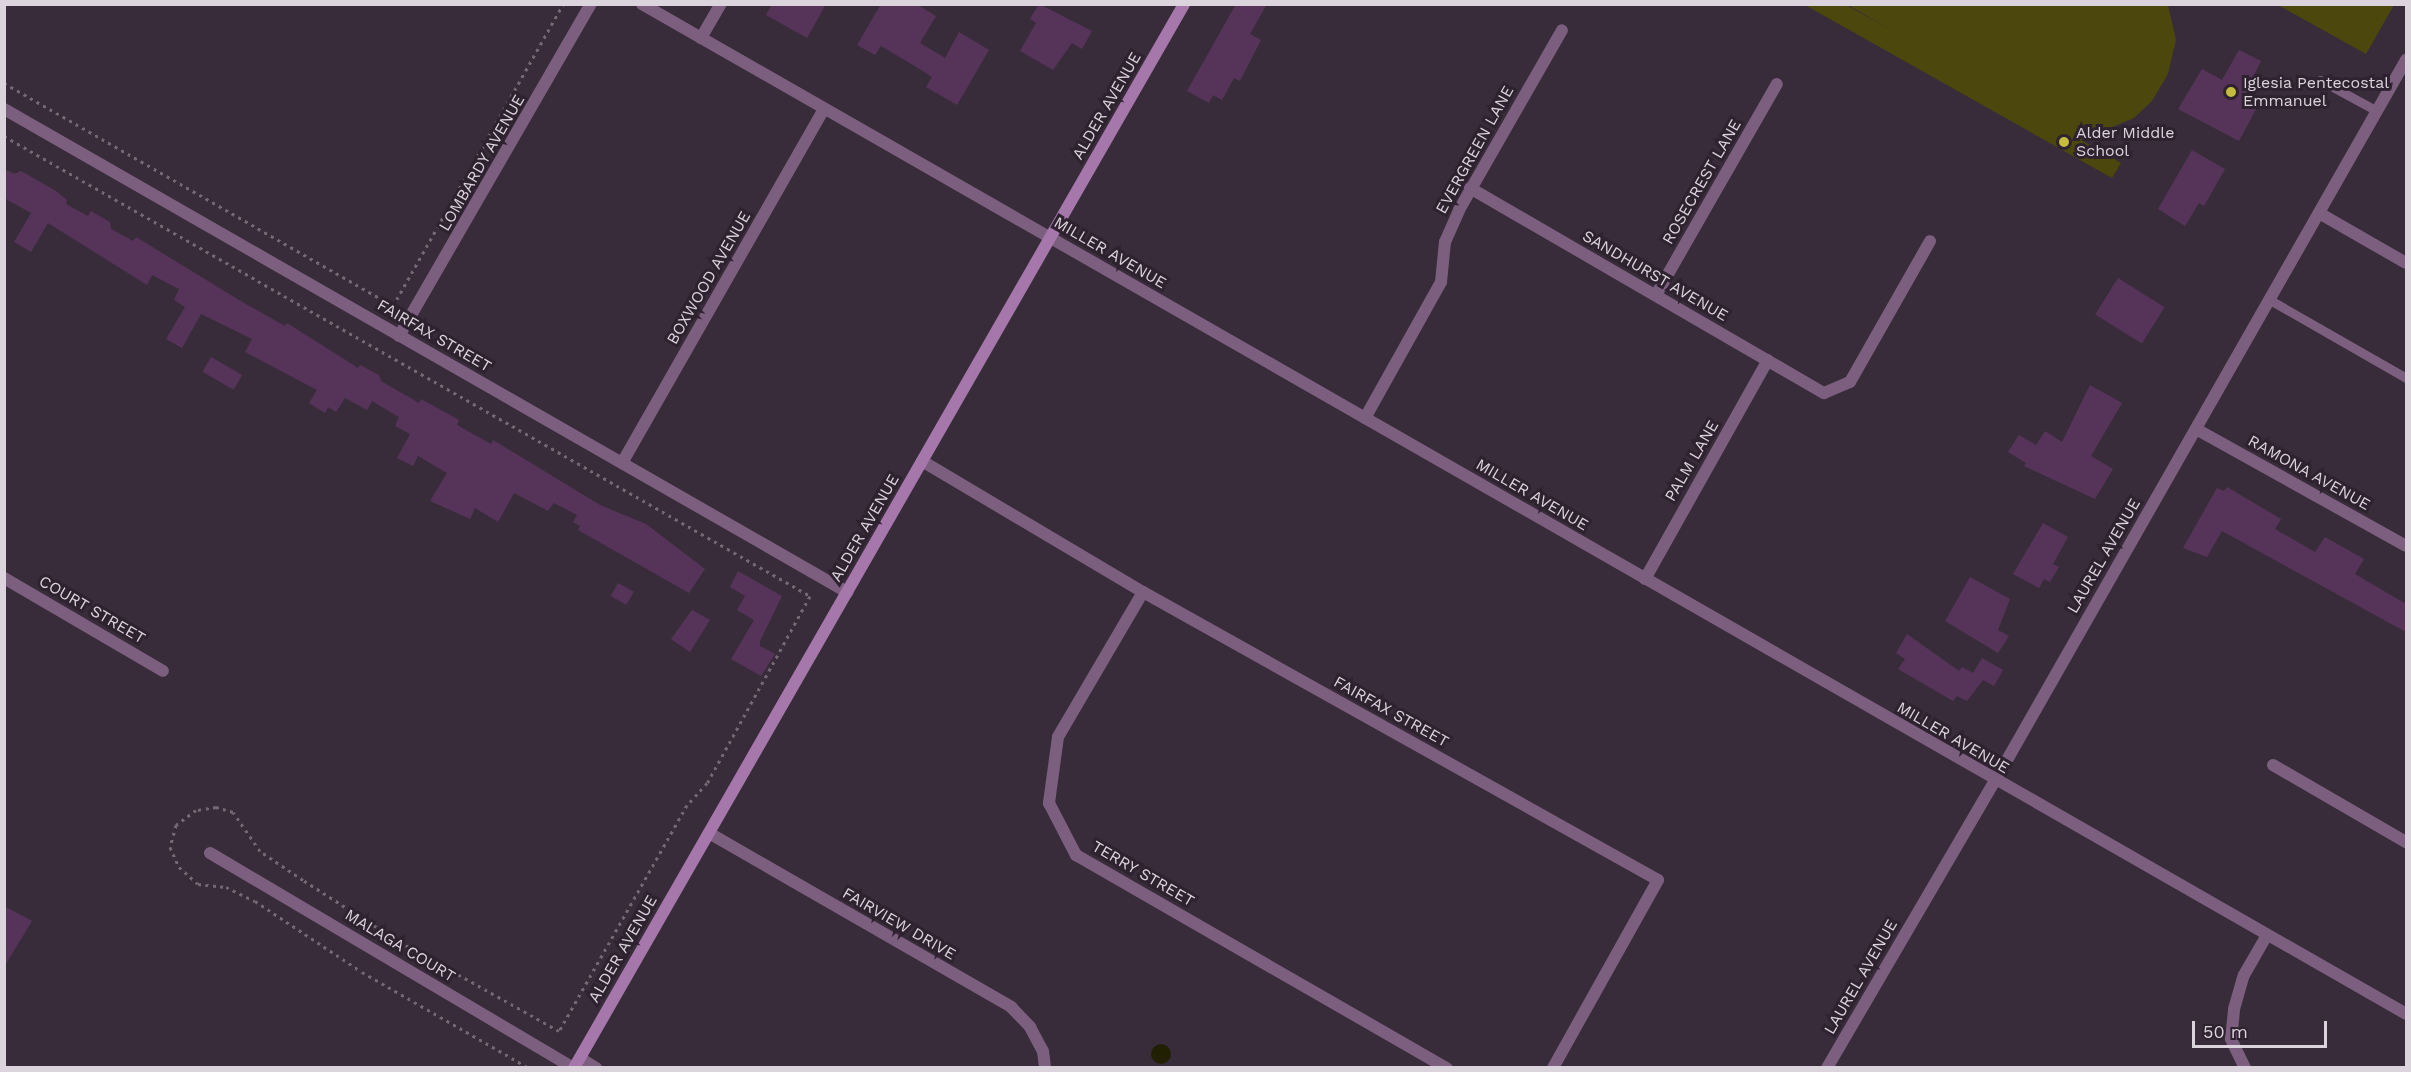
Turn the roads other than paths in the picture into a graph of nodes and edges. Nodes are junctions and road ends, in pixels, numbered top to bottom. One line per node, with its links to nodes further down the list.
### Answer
1 (591, 4): 20 (street, LOMBARDY AVENUE)
2 (642, 4): 6 (street, MILLER AVENUE)
3 (721, 4): 6 (street)
4 (1184, 4): 15 (main road, ALDER AVENUE)
5 (1562, 30): 13 (street, EVERGREEN LANE)
6 (701, 38): 10 (street, MILLER AVENUE)
7 (2406, 60): 12 (street, LAUREL AVENUE)
8 (2320, 80): 12 (lane)
9 (1777, 84): 18 (street, ROSECREST LANE)
10 (824, 109): 15 (street, MILLER AVENUE); 26 (street, BOXWOOD AVENUE)
11 (4, 110): 20 (street, FAIRFAX STREET)
12 (2378, 111): 14 (street, LAUREL AVENUE)
13 (1470, 188): 18 (street, SANDHURST AVENUE); 23 (street, EVERGREEN LANE)
14 (2319, 213): 17 (street); 19 (street, LAUREL AVENUE)
15 (1050, 238): 23 (street, MILLER AVENUE); 25 (main road, ALDER AVENUE)
16 (1930, 241): 21 (street, SANDHURST AVENUE)
17 (2406, 263)
18 (1656, 295): 21 (street, SANDHURST AVENUE)
19 (2270, 300): 22 (lane); 24 (street, LAUREL AVENUE)
20 (399, 336): 26 (street, FAIRFAX STREET)
21 (1768, 360): 29 (street, PALM LANE)
22 (2406, 378)
23 (1365, 418): 29 (street, MILLER AVENUE)
24 (2196, 429): 27 (street, RAMONA AVENUE); 34 (street, LAUREL AVENUE)
25 (922, 461): 30 (main road, ALDER AVENUE); 31 (street, FAIRFAX STREET)
26 (622, 463): 30 (street, FAIRFAX STREET)
27 (2406, 546)
28 (4, 578): 32 (street, COURT STREET)
29 (1645, 579): 34 (street, MILLER AVENUE)
30 (847, 592): 35 (main road, ALDER AVENUE)
31 (1143, 592): 43 (street, TERRY STREET); 44 (street, FAIRFAX STREET)
32 (163, 671)
33 (2273, 765): 36 (street)
34 (1995, 781): 38 (street, MILLER AVENUE); 45 (street, LAUREL AVENUE)
35 (709, 833): 40 (main road, ALDER AVENUE); 42 (street, FAIRVIEW DRIVE)
36 (2406, 842)
37 (210, 853): 40 (street, MALAGA COURT)
38 (2267, 935): 39 (street, MILLER AVENUE); 46 (street)
39 (2406, 1014)
40 (576, 1064): 41 (street, MALAGA COURT)
41 (596, 1068)
42 (1045, 1068)
43 (1448, 1068)
44 (1553, 1068)
45 (1827, 1068)
46 (2245, 1068)

